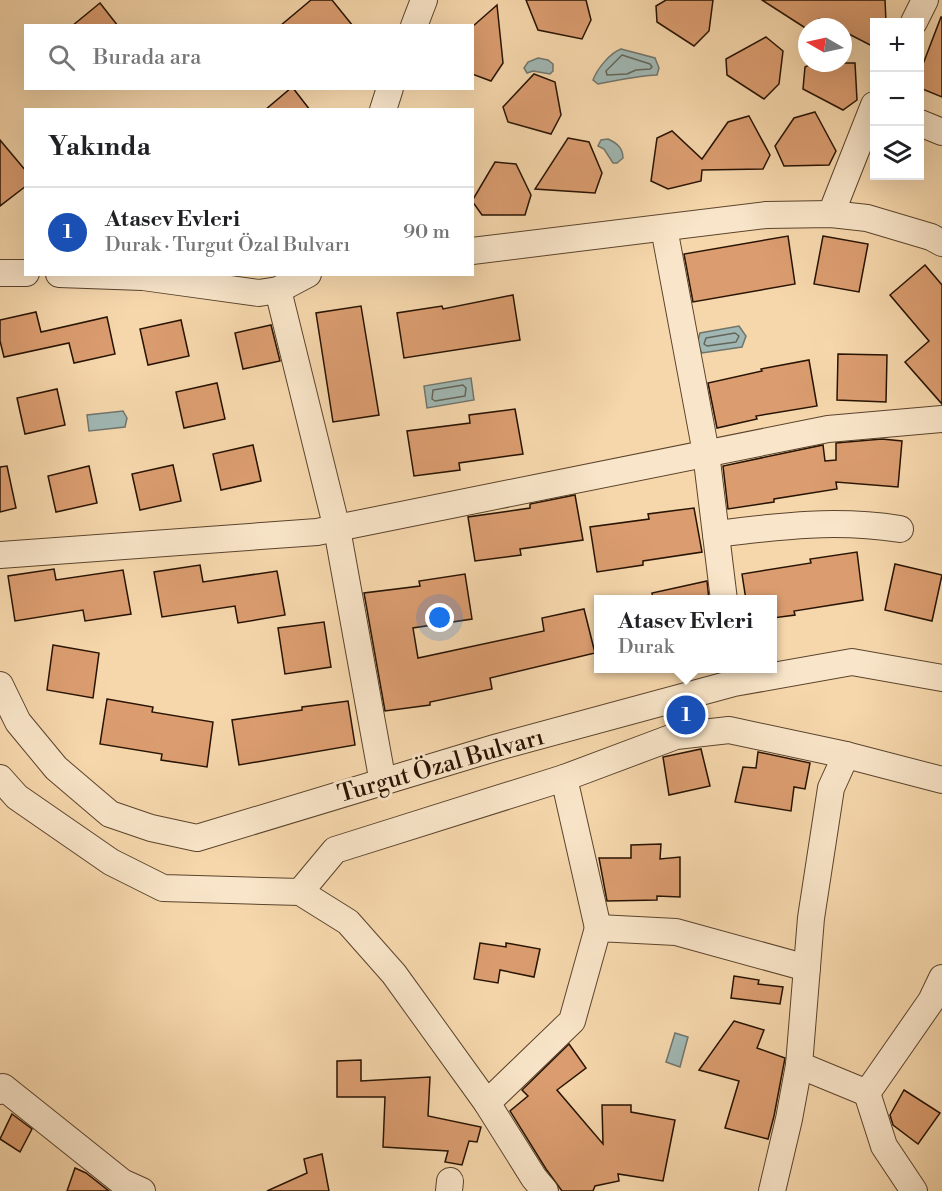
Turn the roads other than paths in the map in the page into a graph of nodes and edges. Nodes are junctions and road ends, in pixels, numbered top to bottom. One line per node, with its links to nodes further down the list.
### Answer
1 (424, 0): 5 (street)
2 (926, 0): 3 (street); 4 (street)
3 (942, 8)
4 (916, 18)
5 (415, 24)
6 (389, 90): 7 (street)
7 (384, 108)
8 (870, 115): 11 (street)
9 (924, 125): 10 (street)
10 (942, 132)
11 (831, 214): 12 (street); 13 (street)
12 (664, 228): 14 (street); 21 (street)
13 (942, 243)
14 (474, 251)
15 (0, 273): 16 (street)
16 (24, 273)
17 (115, 276): 19 (street)
18 (304, 276): 19 (street)
19 (278, 290): 22 (street)
20 (942, 419): 21 (street)
21 (706, 453): 22 (street); 24 (street)
22 (337, 529): 25 (street); 33 (street)
23 (900, 529): 24 (street)
24 (716, 534): 26 (street)
25 (0, 555)
26 (723, 595)
27 (942, 678): 33 (street, Turgut Özal Bulvarı)
28 (0, 685): 33 (street, Turgut Özal Bulvarı)
29 (846, 754): 31 (street); 32 (street); 36 (street)
30 (0, 778): 34 (street)
31 (564, 778): 34 (street); 35 (street)
32 (942, 780)
33 (383, 783)
34 (300, 892): 41 (street)
35 (598, 928): 36 (street); 41 (street)
36 (807, 968): 38 (street)
37 (938, 998): 40 (street)
38 (799, 1065): 40 (street); 44 (street)
39 (1, 1086): 42 (street)
40 (867, 1093): 45 (street)
41 (487, 1103): 43 (street)
42 (142, 1191)
43 (545, 1191)
44 (772, 1191)
45 (914, 1191)

